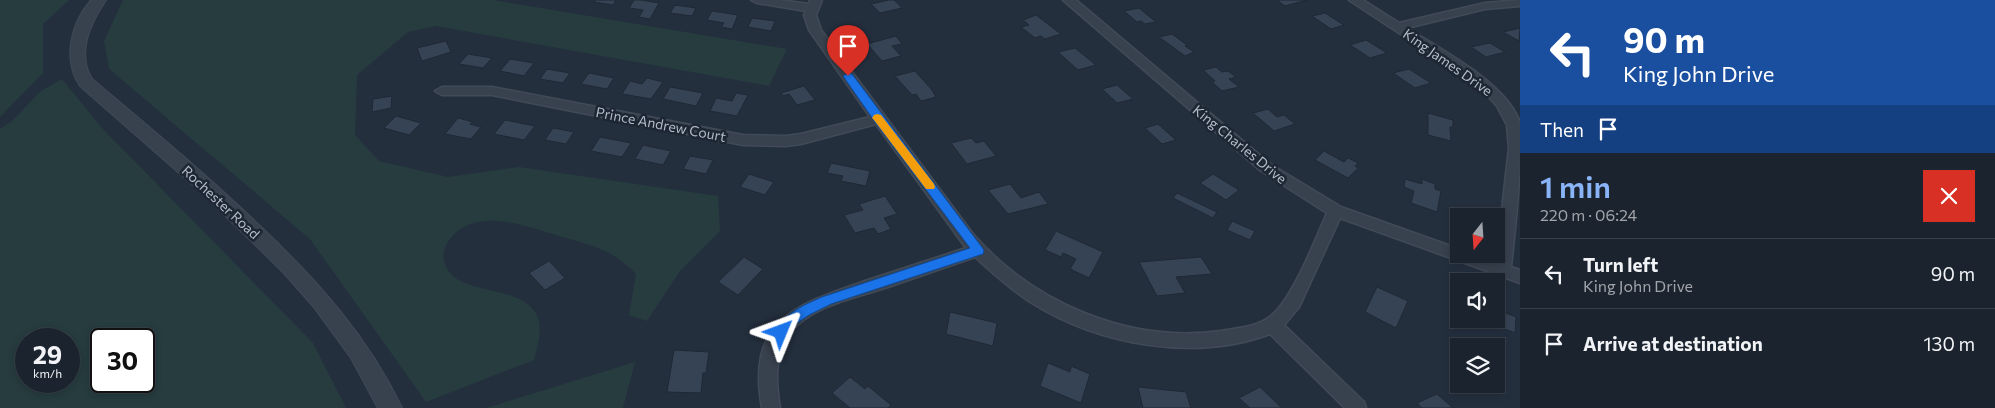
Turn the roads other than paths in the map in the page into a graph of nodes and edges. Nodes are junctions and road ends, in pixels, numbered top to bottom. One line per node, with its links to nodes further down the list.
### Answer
1 (99, 0): 15 (street, Rochester Road)
2 (757, 0): 6 (street)
3 (1069, 0): 10 (street, King Charles Drive)
4 (1355, 0): 7 (street, King James Drive)
5 (1520, 3): 7 (street, King James Drive)
6 (814, 4): 9 (street)
7 (1398, 27): 12 (street, King James Drive)
8 (442, 91): 9 (street, Prince Andrew Court)
9 (878, 119): 11 (street)
10 (1336, 210): 12 (street, King Charles Drive); 14 (street)
11 (978, 250): 14 (street); 16 (street)
12 (1503, 271): 13 (street, King Charles Drive)
13 (1520, 277)
14 (1272, 325): 17 (street)
15 (390, 408)
16 (771, 408)
17 (1357, 408)

